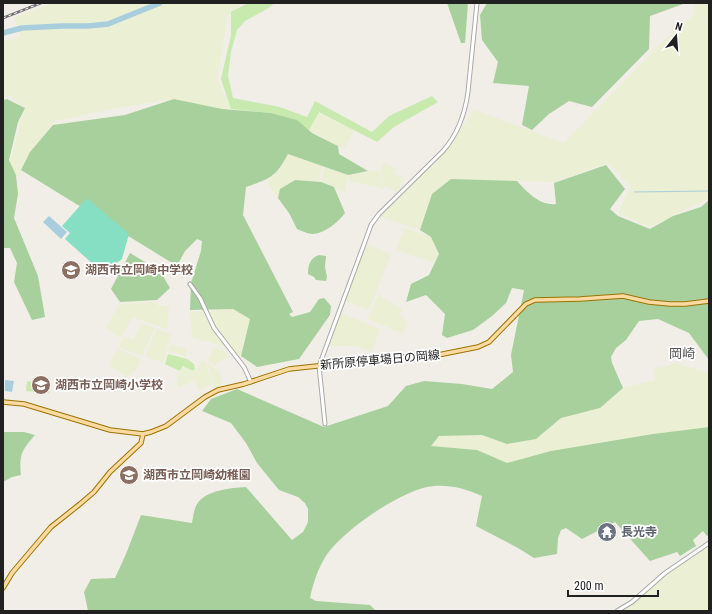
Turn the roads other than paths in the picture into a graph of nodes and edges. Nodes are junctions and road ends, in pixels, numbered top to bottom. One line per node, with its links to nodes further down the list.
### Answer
1 (477, 3): 4 (street)
2 (190, 284): 5 (street)
3 (709, 301): 4 (main road, 新所原停車場日の岡線)
4 (319, 366): 5 (main road, 新所原停車場日の岡線); 7 (street)
5 (251, 382): 8 (main road, 新所原停車場日の岡線)
6 (3, 402): 8 (main road, 新所原停車場日の岡線)
7 (325, 424)
8 (143, 434): 10 (main road)
9 (709, 543): 11 (street)
10 (3, 588)
11 (618, 611)

